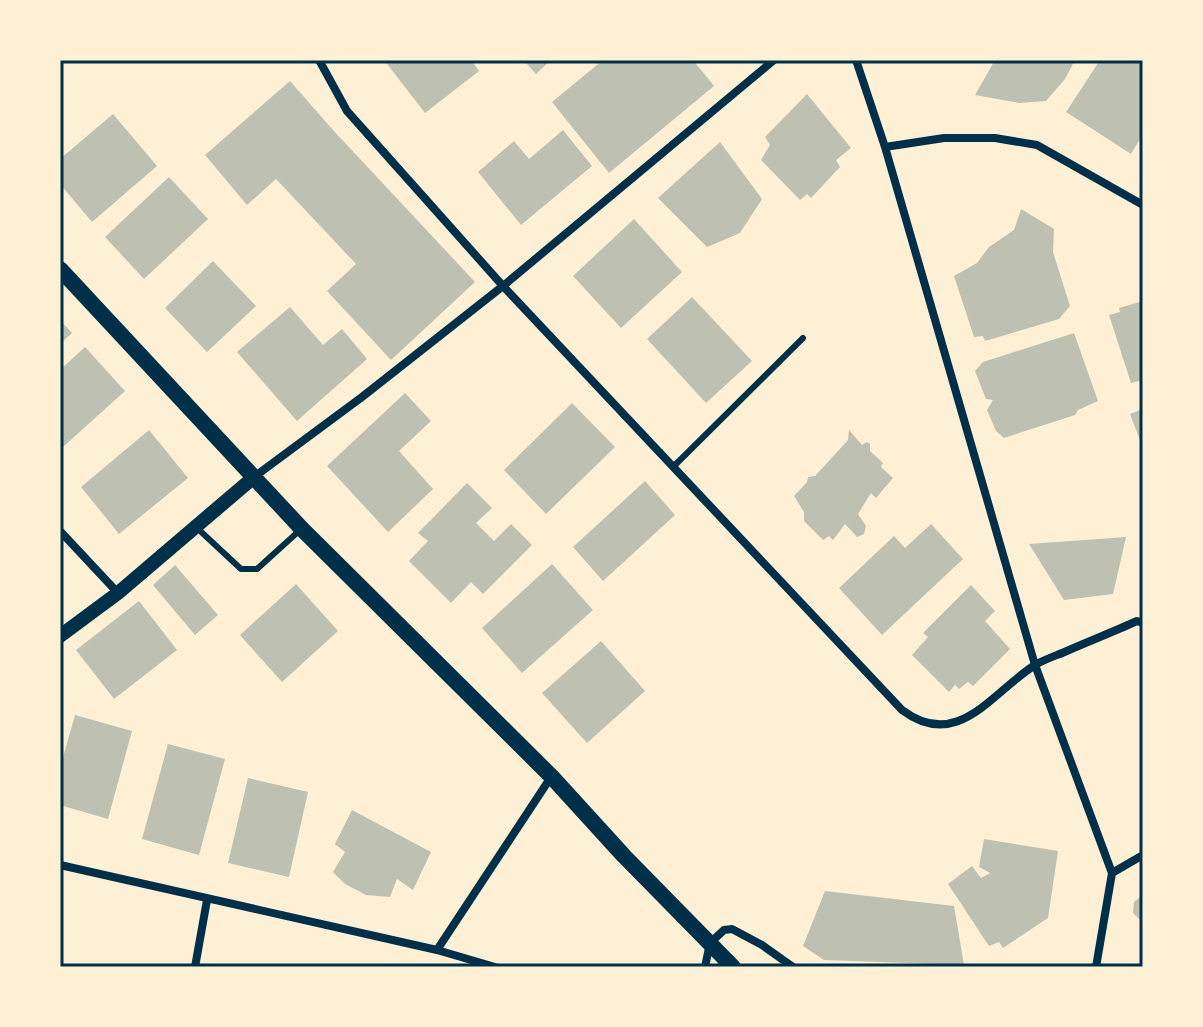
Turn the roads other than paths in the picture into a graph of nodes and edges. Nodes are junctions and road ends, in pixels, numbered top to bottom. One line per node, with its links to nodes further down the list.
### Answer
1 (319, 60): 7 (street)
2 (856, 60): 4 (street)
3 (767, 62): 7 (street)
4 (885, 147): 5 (street); 17 (street)
5 (1143, 205)
6 (60, 269): 10 (main road)
7 (503, 286): 9 (street); 10 (street)
8 (803, 338): 9 (lane)
9 (673, 467): 17 (street)
10 (254, 477): 11 (street); 12 (main road)
11 (195, 527): 12 (lane); 14 (street)
12 (302, 529): 18 (main road)
13 (60, 531): 14 (street)
14 (118, 593): 16 (street)
15 (1141, 619): 17 (street)
16 (60, 636)
17 (1035, 665): 21 (street)
18 (552, 777): 23 (main road); 24 (street)
19 (1143, 855): 21 (street)
20 (60, 865): 22 (street)
21 (1112, 873): 30 (street)
22 (207, 900): 24 (street); 25 (street)
23 (710, 943): 27 (street); 28 (main road); 29 (street)
24 (437, 950): 26 (street)
25 (195, 967)
26 (495, 967)
27 (705, 967)
28 (733, 967)
29 (793, 967)
30 (1096, 967)

